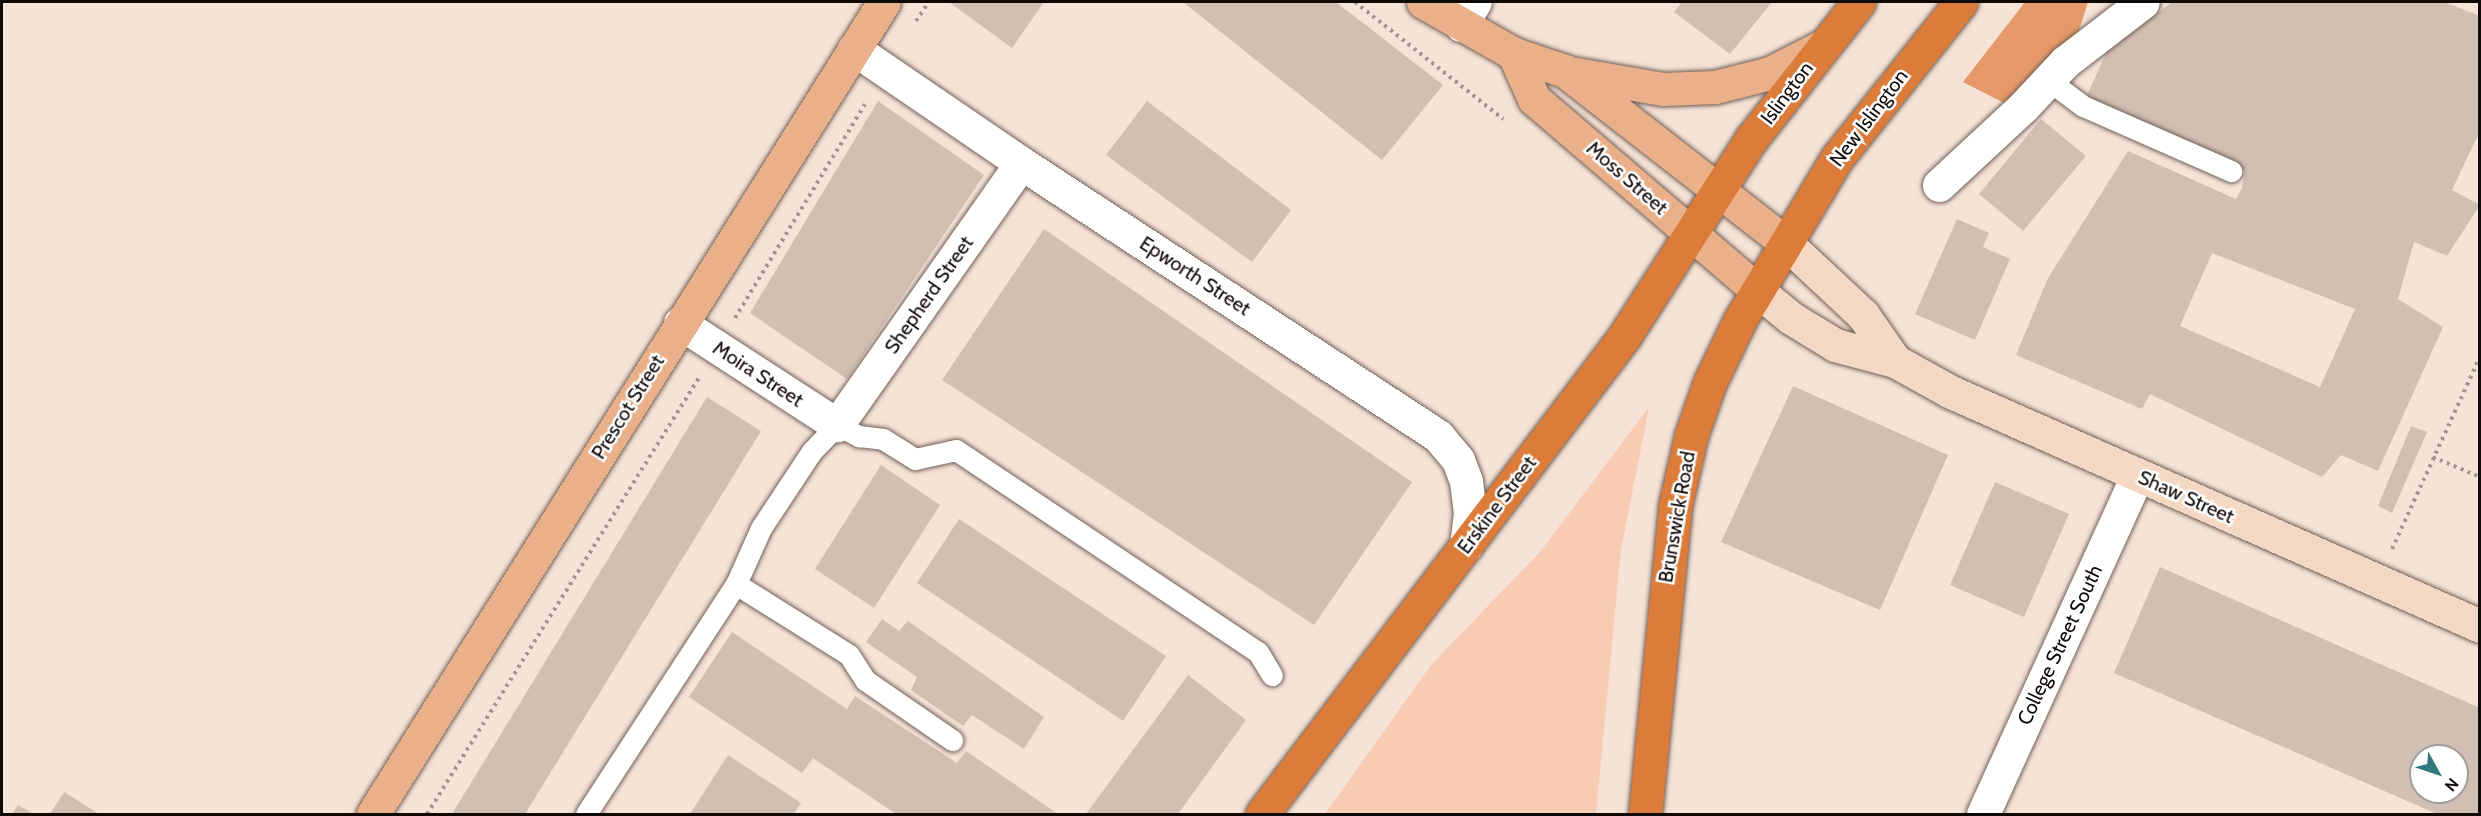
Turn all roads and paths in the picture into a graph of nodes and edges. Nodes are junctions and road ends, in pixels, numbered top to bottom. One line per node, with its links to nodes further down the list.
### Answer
1 (884, 2): 10 (main road, Prescot Street)
2 (928, 2): 12 (path)
3 (1355, 2): 15 (path)
4 (1423, 2): 8 (main road)
5 (1858, 2): 9 (highway, Islington)
6 (1961, 2): 21 (highway, New Islington)
7 (2143, 2): 14 (street)
8 (1468, 13): 11 (main road)
9 (1823, 46): 13 (main road); 19 (highway, Islington)
10 (854, 49): 12 (street, Epworth Street); 23 (main road, Prescot Street)
11 (1514, 54): 13 (main road); 20 (main road, Moss Street)
12 (886, 70): 16 (street, Epworth Street); 24 (path)
13 (1565, 71): 19 (main road)
14 (2048, 80): 17 (lane); 18 (street)
15 (1505, 120)
16 (1021, 163): 27 (street, Shepherd Street); 31 (street, Epworth Street)
17 (2231, 171)
18 (1939, 184)
19 (1719, 188): 20 (highway, Erskine Street); 21 (main road)
20 (1691, 234): 22 (main road, Moss Street); 31 (highway, Erskine Street)
21 (1785, 242): 22 (highway, Brunswick Road); 26 (street, Shaw Street)
22 (1757, 290): 26 (street, Shaw Street); 41 (highway, Brunswick Road)
23 (680, 323): 24 (street, Moira Street); 37 (main road, Prescot Street)
24 (718, 347): 27 (street, Moira Street); 38 (path)
25 (2480, 357): 28 (path)
26 (1895, 361): 29 (street, Shaw Street)
27 (837, 425): 33 (lane); 35 (lane)
28 (2433, 457): 30 (path); 32 (path)
29 (2137, 476): 32 (street, Shaw Street); 42 (street, College Street South)
30 (2480, 477)
31 (1466, 546): 40 (highway, Erskine Street)
32 (2377, 582): 34 (street, Shaw Street)
33 (736, 584): 36 (lane); 39 (lane)
34 (2480, 626)
35 (1272, 675)
36 (952, 740)
37 (374, 814)
38 (427, 814)
39 (586, 814)
40 (1262, 814)
41 (1645, 814)
42 (1983, 814)

